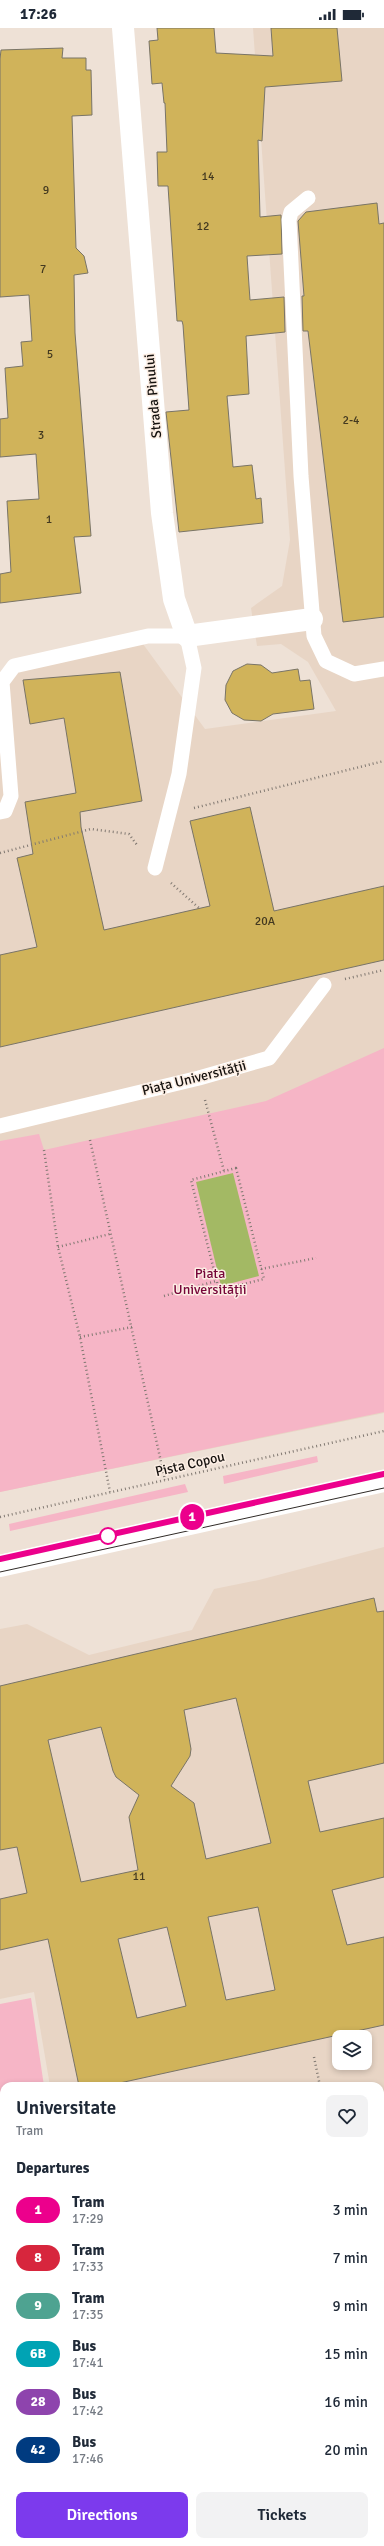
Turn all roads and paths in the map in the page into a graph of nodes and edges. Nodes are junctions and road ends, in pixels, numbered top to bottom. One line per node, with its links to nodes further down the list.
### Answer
1 (123, 28): 4 (street, Strada Pinului)
2 (308, 198): 3 (lane)
3 (312, 619): 4 (street); 5 (lane)
4 (187, 636): 7 (lane); 8 (lane)
5 (384, 669)
6 (384, 761): 8 (path)
7 (0, 812)
8 (169, 814): 10 (lane)
9 (0, 853): 10 (path)
10 (155, 868): 11 (path)
11 (199, 908)
12 (384, 970): 13 (path)
13 (345, 979)
14 (324, 985): 15 (lane, Piața Universității)
15 (199, 1078): 16 (lane, Piața Universității); 19 (path)
16 (0, 1126)
17 (90, 1140): 20 (path)
18 (44, 1150): 21 (path)
19 (224, 1171): 23 (path); 24 (path)
20 (110, 1234): 21 (path); 26 (path)
21 (58, 1247): 27 (path)
22 (316, 1258): 23 (path)
23 (261, 1269): 24 (path)
24 (216, 1281): 25 (path)
25 (164, 1296)
26 (132, 1326): 27 (path); 29 (path)
27 (80, 1337): 31 (path)
28 (384, 1431): 29 (path, Pista Copou)
29 (165, 1480): 31 (path, Pista Copou)
30 (384, 1481): 33 (street)
31 (110, 1492): 32 (path, Pista Copou)
32 (0, 1517)
33 (0, 1566)
34 (314, 2057): 35 (path)
35 (319, 2082)

